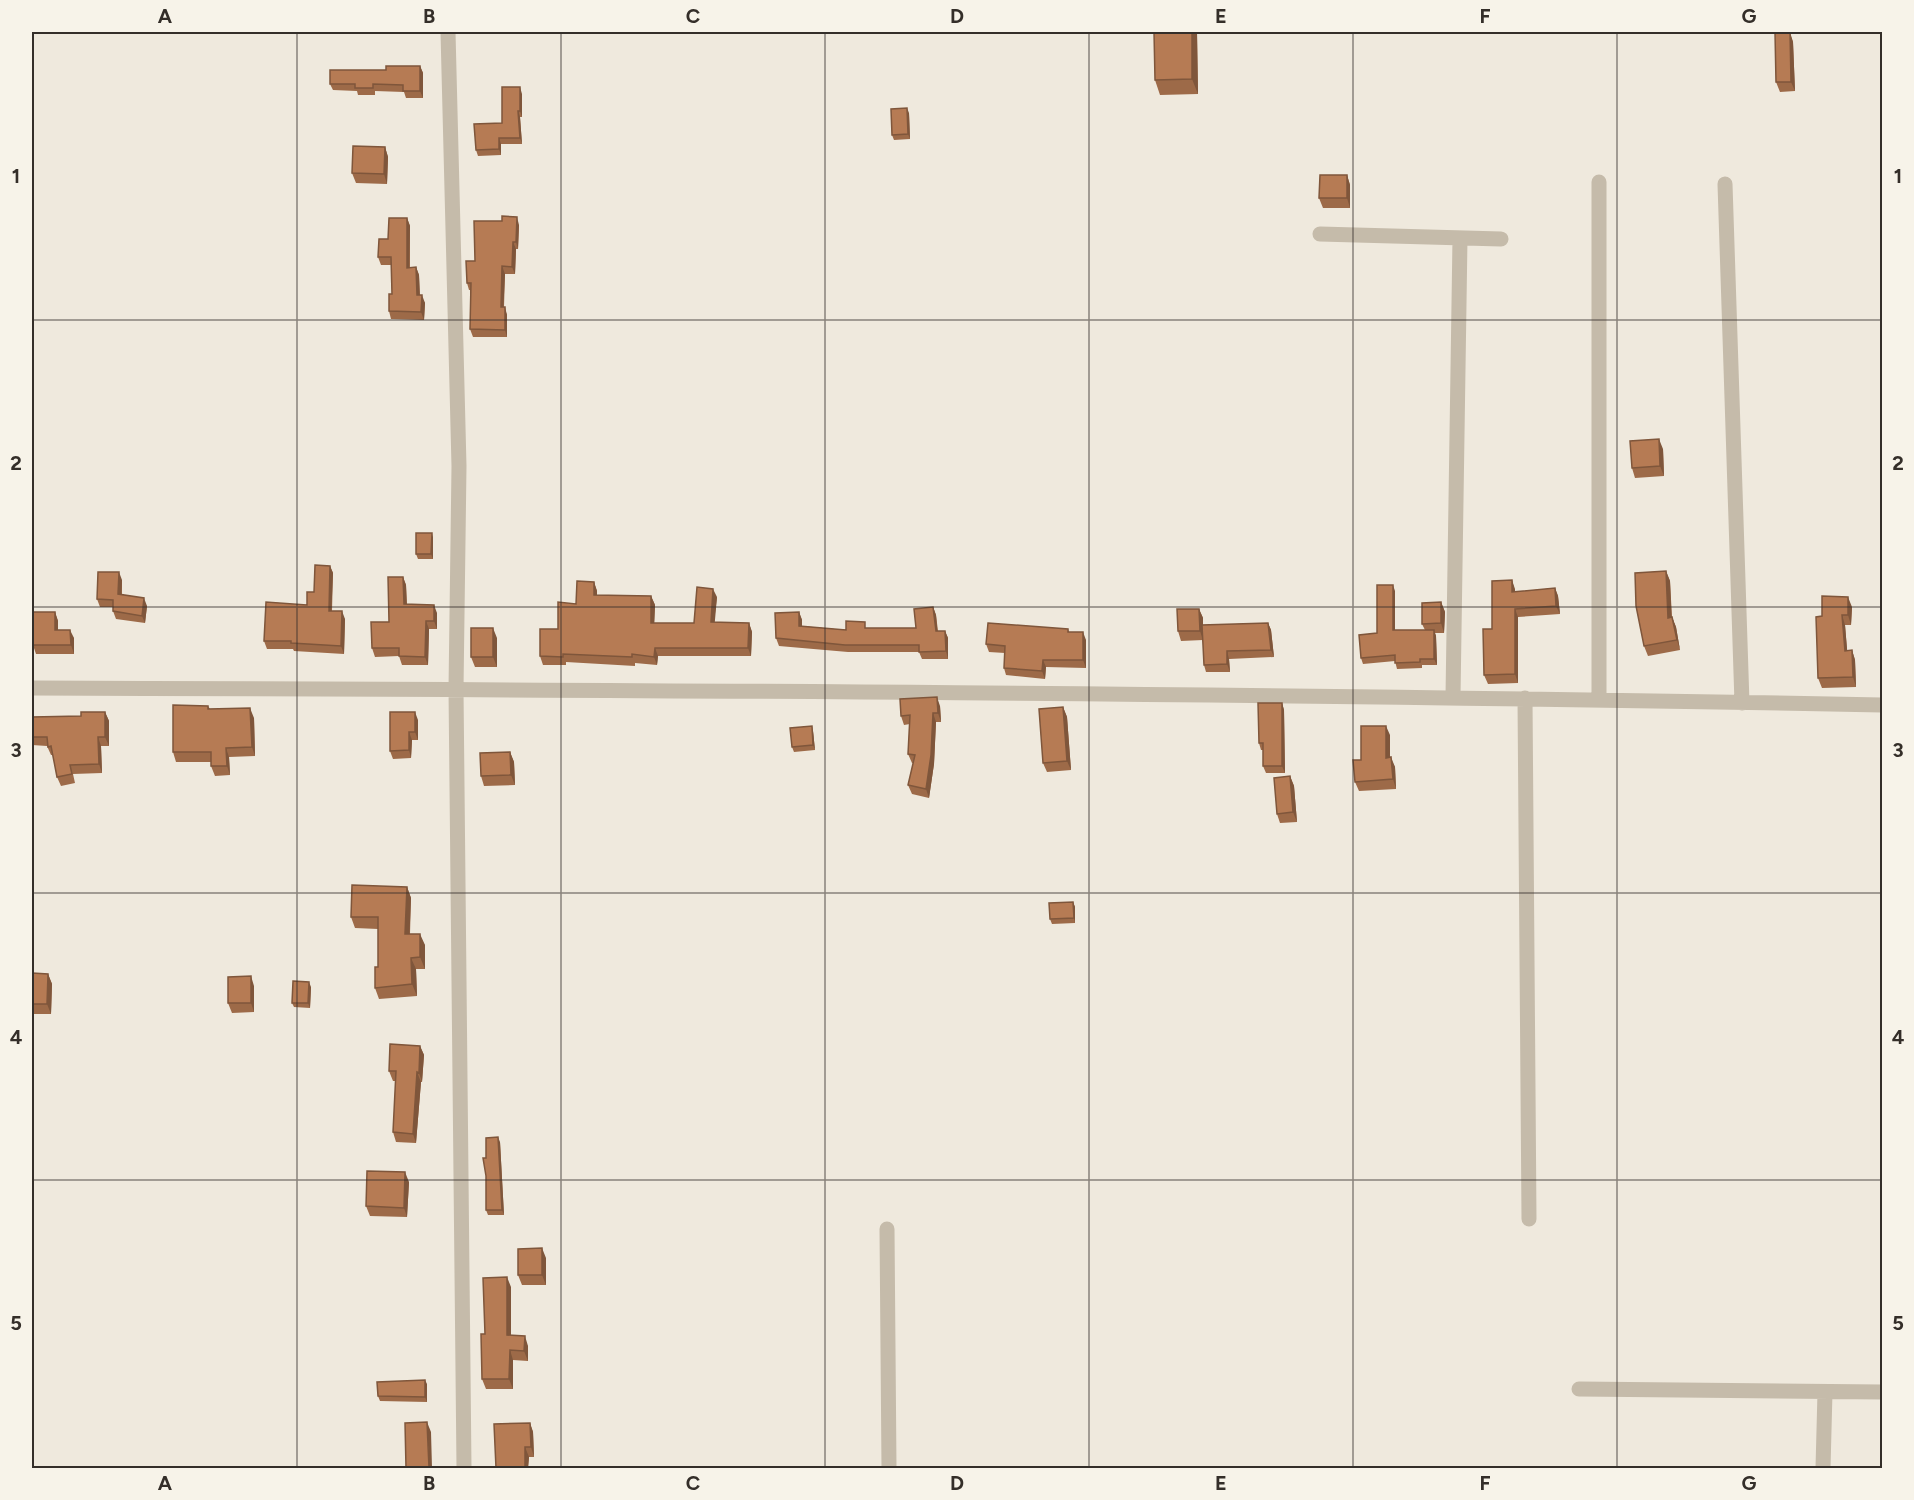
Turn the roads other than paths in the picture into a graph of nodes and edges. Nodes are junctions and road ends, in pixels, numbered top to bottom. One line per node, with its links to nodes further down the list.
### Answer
1 (448, 32): 8 (street)
2 (1599, 182): 11 (street)
3 (1725, 184): 12 (street)
4 (1320, 234): 5 (street)
5 (1461, 238): 6 (street); 9 (street)
6 (1501, 239)
7 (32, 688): 8 (street)
8 (456, 689): 9 (street); 19 (street)
9 (1453, 697): 10 (street)
10 (1525, 698): 11 (street); 14 (street)
11 (1599, 700): 12 (street)
12 (1742, 703): 13 (street)
13 (1882, 705)
14 (1529, 1219)
15 (887, 1229): 20 (street)
16 (1579, 1389): 17 (street)
17 (1825, 1392): 18 (street); 21 (street)
18 (1882, 1392)
19 (464, 1468)
20 (889, 1468)
21 (1823, 1468)

